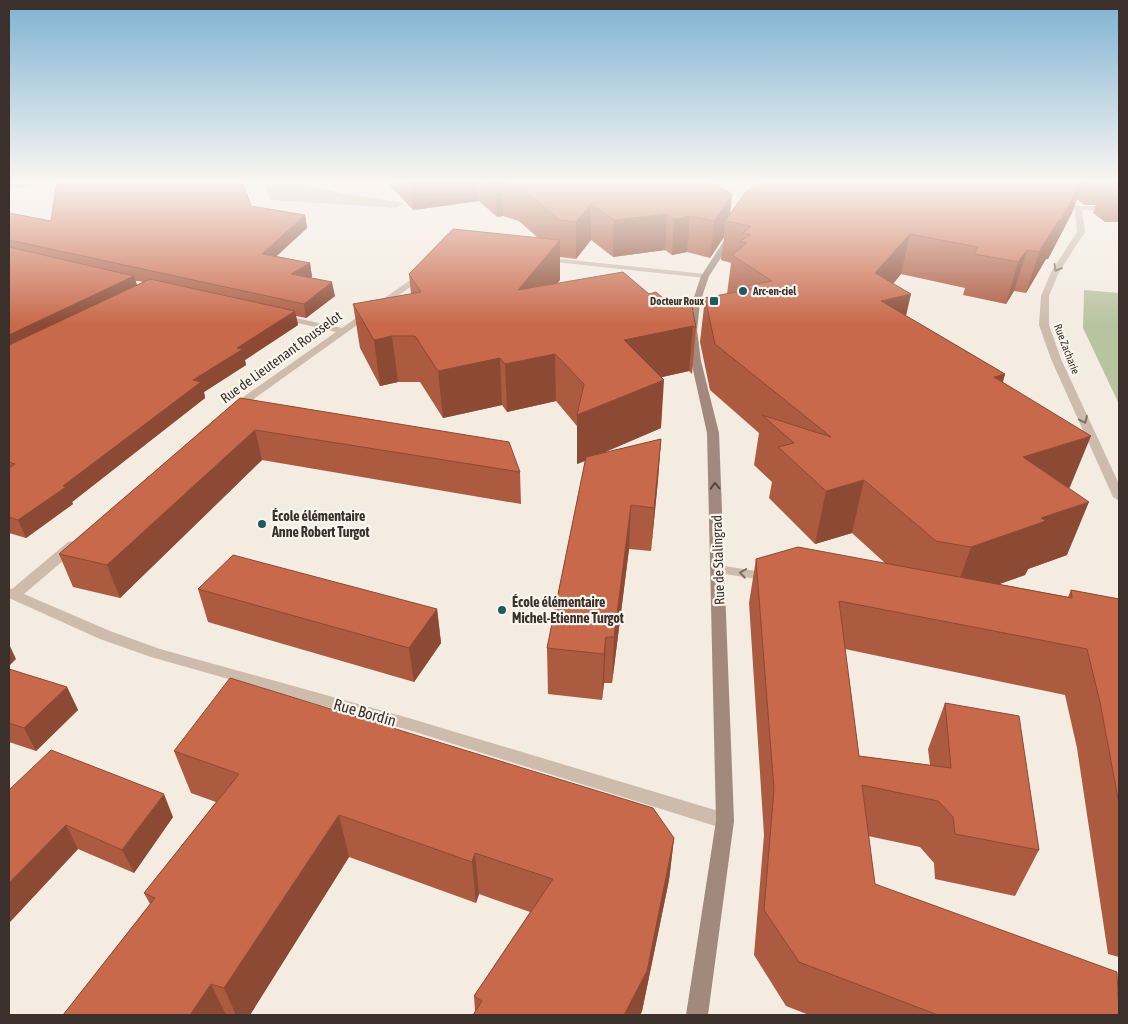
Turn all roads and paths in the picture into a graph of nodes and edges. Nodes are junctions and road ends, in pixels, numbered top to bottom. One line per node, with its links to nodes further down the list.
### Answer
1 (736, 228): 5 (main road, Rue de Stalingrad)
2 (1080, 228): 9 (street, Rue Zacharie, one-way to 9)
3 (535, 258): 5 (street)
4 (434, 267): 7 (street, Rue de Lieutenant Rousselot)
5 (705, 276): 11 (main road, Rue de Stalingrad, one-way to 5)
6 (267, 313): 7 (street)
7 (343, 331): 8 (street, Rue de Lieutenant Rousselot)
8 (225, 417)
9 (1119, 497)
10 (84, 536): 13 (street)
11 (718, 569): 12 (street, one-way to 11); 14 (main road, Rue de Stalingrad)
12 (783, 580)
13 (11, 594): 14 (street, Rue Bordin)
14 (725, 821): 15 (main road, Rue de Stalingrad)
15 (698, 1015)

